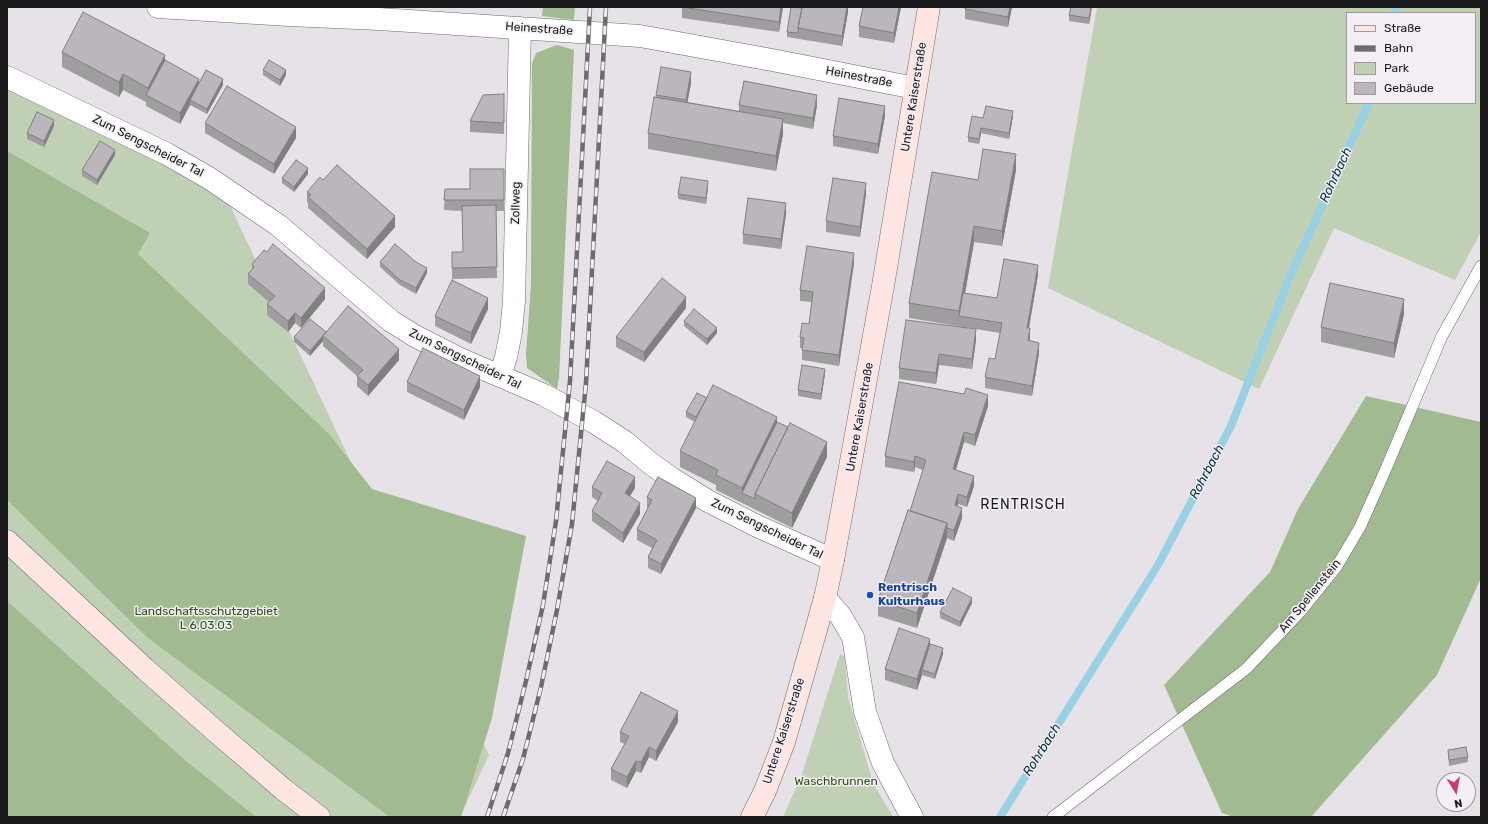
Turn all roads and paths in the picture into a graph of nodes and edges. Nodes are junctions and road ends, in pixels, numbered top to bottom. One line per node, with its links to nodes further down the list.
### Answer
1 (158, 7): 3 (street, Heinestraße)
2 (929, 7): 6 (main road, Untere Kaiserstraße)
3 (379, 13): 4 (street, Heinestraße)
4 (520, 28): 6 (street, Heinestraße); 8 (street, Zollweg)
5 (7, 76): 8 (street, Zum Sengscheider Tal)
6 (915, 88): 10 (main road, Untere Kaiserstraße)
7 (1481, 266): 15 (lane, Am Spellenstein)
8 (500, 376): 10 (street, Zum Sengscheider Tal)
9 (7, 541): 12 (main road)
10 (833, 560): 11 (main road, Untere Kaiserstraße)
11 (824, 598): 13 (main road, Untere Kaiserstraße); 14 (street)
12 (319, 817)
13 (752, 817)
14 (912, 817)
15 (1053, 817)

